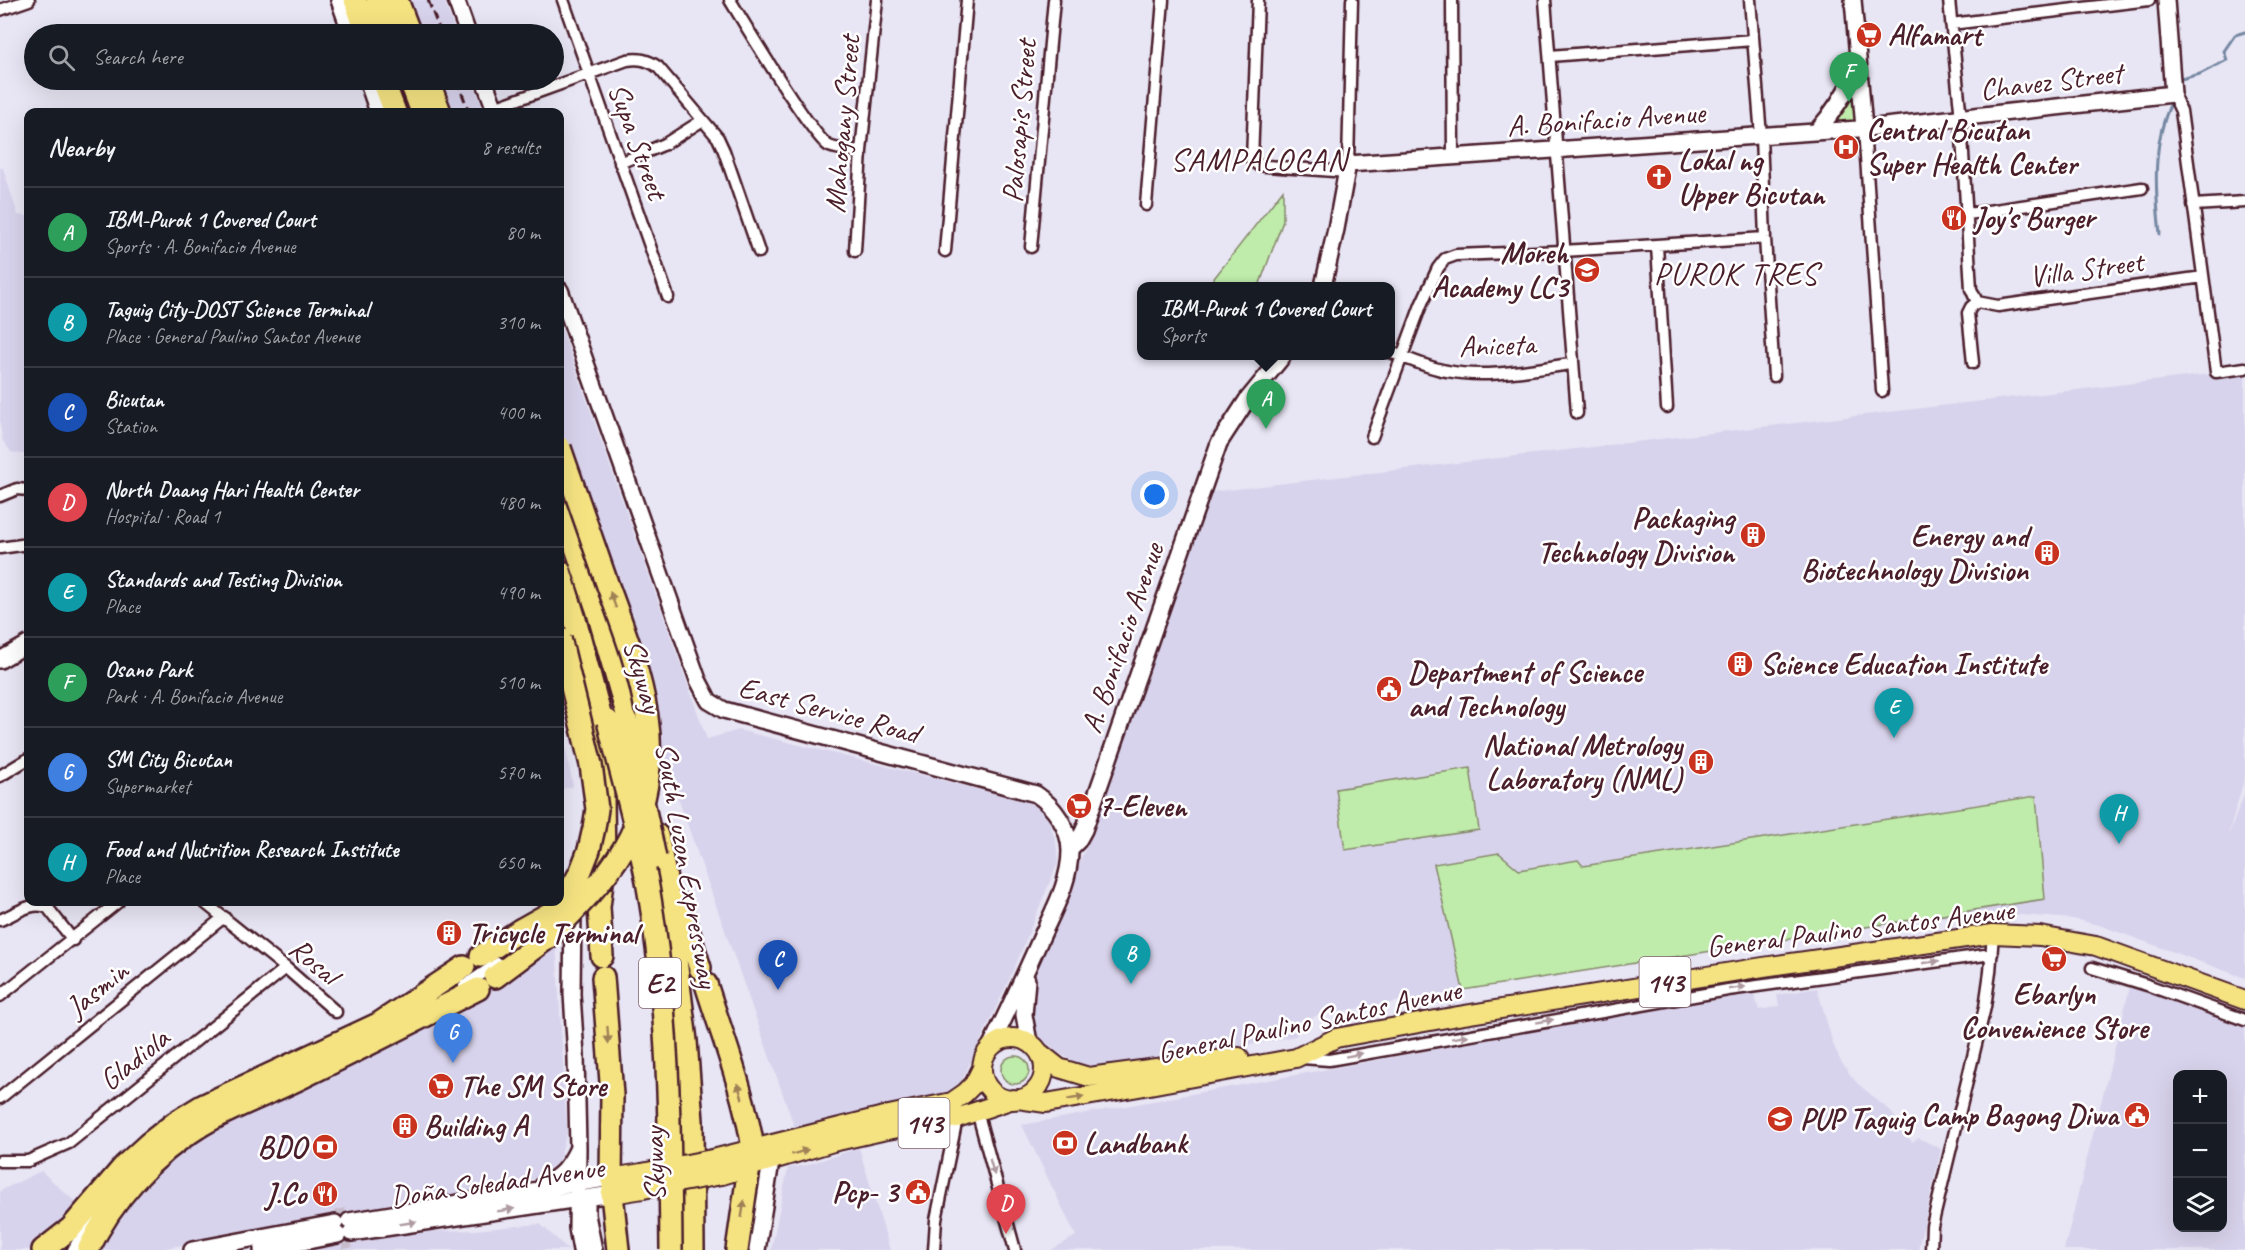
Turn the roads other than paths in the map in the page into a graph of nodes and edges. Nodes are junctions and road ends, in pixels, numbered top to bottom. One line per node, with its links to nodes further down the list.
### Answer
1 (29, 0): 24 (street)
2 (339, 0): 25 (main road)
3 (355, 0): 26 (highway)
4 (361, 0): 27 (highway)
5 (377, 0): 28 (highway)
6 (383, 0): 29 (highway)
7 (397, 0): 30 (highway)
8 (456, 0): 31 (main road)
9 (563, 0): 36 (street, Supa Street)
10 (877, 0): 61 (street, Mahogany Street)
11 (967, 0): 74 (street)
12 (1054, 0): 72 (street, Palosapis Street)
13 (1162, 0): 67 (street)
14 (1258, 0): 64 (street)
15 (1352, 0): 64 (street)
16 (1452, 0): 62 (street)
17 (1545, 0): 34 (street)
18 (1750, 0): 33 (street)
19 (1853, 0): 35 (main road)
20 (1949, 0): 32 (street)
21 (2149, 0): 32 (street)
22 (2166, 0): 46 (main road)
23 (735, 1): 61 (street)
24 (0, 10)
25 (347, 24)
26 (363, 24)
27 (369, 24)
28 (385, 24)
29 (391, 24)
30 (406, 24)
31 (464, 24)
32 (1951, 24): 55 (street)
33 (1753, 40): 34 (street); 59 (street)
34 (1550, 56): 60 (street)
35 (1858, 67): 57 (main road); 58 (main road)
36 (589, 75): 37 (street); 56 (street); 63 (street, Supa Street)
37 (564, 84)
38 (370, 90): 47 (main road)
39 (387, 90): 48 (highway)
40 (393, 90): 49 (highway)
41 (408, 90): 50 (highway)
42 (414, 90): 51 (highway)
43 (432, 90): 52 (highway)
44 (488, 90): 53 (main road)
45 (549, 90): 54 (street)
46 (2175, 96): 55 (main road, Chavez Street); 68 (street)
47 (377, 108)
48 (394, 108)
49 (400, 108)
50 (415, 108)
51 (420, 108)
52 (438, 108)
53 (494, 108)
54 (500, 108)
55 (1961, 119): 57 (main road, Chavez Street); 69 (street)
56 (704, 120): 63 (street); 76 (street)
57 (1864, 128): 58 (main road, A. Bonifacio Avenue); 89 (street)
58 (1816, 132): 59 (main road, A. Bonifacio Avenue)
59 (1761, 136): 60 (main road, A. Bonifacio Avenue); 70 (street)
60 (1556, 149): 62 (main road, A. Bonifacio Avenue); 75 (street)
61 (861, 151): 73 (street, Mahogany Street)
62 (1453, 156): 64 (main road, A. Bonifacio Avenue)
63 (620, 163): 79 (street, Supa Street)
64 (1347, 168): 78 (main road)
65 (2142, 188): 69 (street)
66 (2245, 202): 68 (street)
67 (1146, 205)
68 (2193, 205): 77 (street)
69 (1968, 214): 81 (street)
70 (1764, 238): 71 (street); 88 (street)
71 (1657, 246): 75 (street); 90 (street)
72 (1032, 247)
73 (855, 251)
74 (945, 251)
75 (1563, 251): 83 (street); 86 (street)
76 (759, 252)
77 (2203, 277): 81 (street, Villa Street); 87 (street)
78 (1324, 282)
79 (668, 297)
80 (564, 301): 110 (main road, East Service Road)
81 (1977, 302): 85 (street)
82 (1395, 354): 83 (street, Aniceta)
83 (1402, 356): 86 (street, Aniceta); 92 (street)
84 (1280, 360): 110 (main road, A. Bonifacio Avenue)
85 (1972, 363)
86 (1572, 364): 91 (street)
87 (2245, 368)
88 (1774, 376)
89 (1882, 391)
90 (1667, 407)
91 (1577, 413)
92 (1372, 437)
93 (564, 459): 154 (highway, one-way to 93, bridge)
94 (24, 490): 95 (street)
95 (0, 496)
96 (564, 513): 109 (highway, South Luzon Expressway / E2)
97 (564, 528): 162 (highway, Skyway / E2, bridge)
98 (24, 545): 99 (street)
99 (0, 548)
100 (564, 569): 161 (highway, Skyway / E2, bridge)
101 (564, 584): 106 (highway, South Luzon Expressway / E2)
102 (24, 646): 104 (main road)
103 (564, 655): 111 (highway, bridge)
104 (0, 660)
105 (564, 684): 112 (main road)
106 (602, 723): 147 (highway, one-way to 147); 160 (highway, South Luzon Expressway / E2)
107 (24, 761): 108 (street)
108 (0, 776)
109 (659, 844): 143 (highway, one-way to 109); 163 (highway, South Luzon Expressway / E2)
110 (1070, 849): 124 (main road, East Service Road)
111 (564, 899)
112 (573, 900): 134 (main road); 139 (street)
113 (33, 906): 119 (street)
114 (45, 906): 121 (street)
115 (113, 906): 121 (street)
116 (209, 906): 118 (street, Rosal)
117 (558, 906): 151 (highway, bridge)
118 (224, 917): 125 (street, Rosal); 137 (street, Jasmin)
119 (0, 921)
120 (1993, 934): 122 (main road, General Paulino Santos Avenue / 143); 123 (street); 130 (main road, General Paulino Santos Avenue / 143)
121 (73, 940): 129 (street)
122 (1859, 952): 127 (street); 135 (main road, General Paulino Santos Avenue / 143)
123 (1992, 954): 127 (street, one-way to 123); 168 (street)
124 (1029, 965): 133 (main road, East Service Road); 136 (main road, East Service Road)
125 (286, 968): 131 (street, Rosal); 144 (street, Gladiola)
126 (2092, 968): 132 (street)
127 (1862, 971): 135 (street, one-way to 127)
128 (2245, 989): 133 (main road, General Paulino Santos Avenue / 143)
129 (0, 996)
130 (2245, 1000)
131 (336, 1012)
132 (2245, 1020)
133 (1034, 1048): 136 (main road); 138 (main road, 143)
134 (576, 1056): 142 (main road); 146 (main road)
135 (1296, 1058): 138 (main road, General Paulino Santos Avenue / 143, one-way to 135)
136 (985, 1060): 138 (main road, 143); 143 (main road, General Paulino Santos Avenue / 143)
137 (0, 1098)
138 (1016, 1099): 140 (main road, General Paulino Santos Avenue / 143)
139 (231, 1100): 152 (street); 153 (street)
140 (977, 1111): 141 (main road, General Paulino Santos Avenue / 143); 167 (street, one-way to 167)
141 (957, 1118): 143 (main road, General Paulino Santos Avenue / 143, one-way to 141); 166 (street)
142 (578, 1148): 146 (main road); 148 (main road)
143 (762, 1155): 145 (main road, General Paulino Santos Avenue); 164 (highway, one-way to 143); 165 (main road)
144 (0, 1161)
145 (719, 1166): 147 (main road, Doña Soledad Avenue, bridge)
146 (583, 1183): 147 (main road, Doña Soledad Avenue); 148 (main road, Doña Soledad Avenue); 149 (main road)
147 (611, 1186): 149 (main road, Doña Soledad Avenue); 159 (highway)
148 (529, 1192): 150 (main road, Doña Soledad Avenue)
149 (583, 1200): 150 (main road, Doña Soledad Avenue, one-way to 149); 157 (main road); 158 (main road)
150 (343, 1228): 155 (main road, Doña Soledad Avenue); 156 (main road, Doña Soledad Avenue)
151 (45, 1249)
152 (73, 1250)
153 (83, 1250)
154 (88, 1250)
155 (192, 1250)
156 (262, 1250)
157 (581, 1250)
158 (594, 1250)
159 (618, 1250)
160 (664, 1250)
161 (671, 1250)
162 (686, 1250)
163 (693, 1250)
164 (737, 1250)
165 (757, 1250)
166 (934, 1250)
167 (1015, 1250)
168 (1931, 1250)

